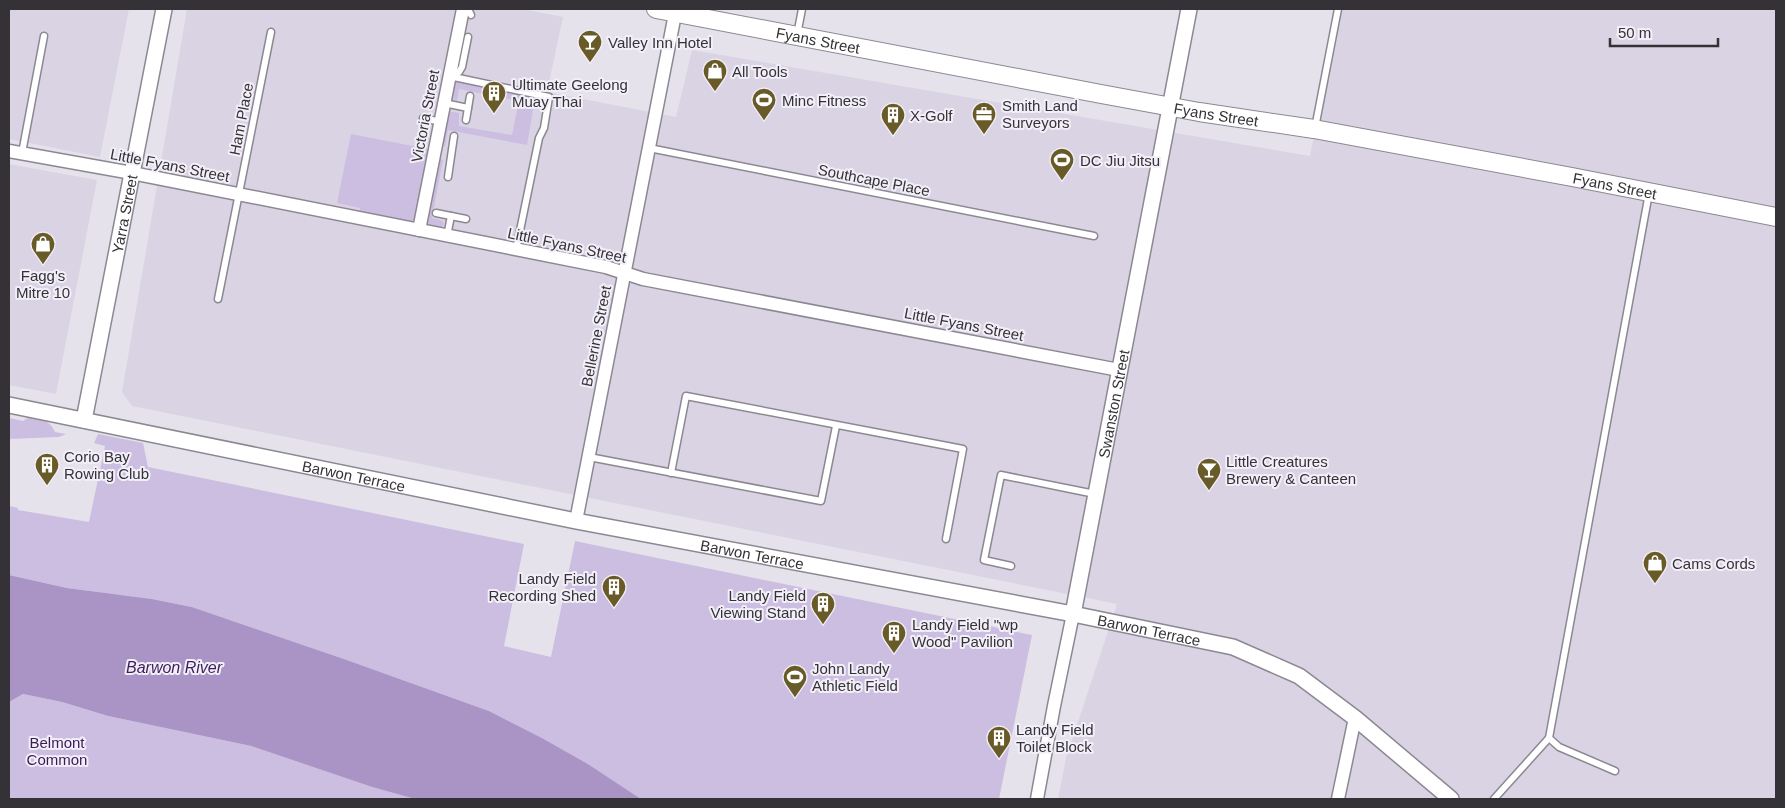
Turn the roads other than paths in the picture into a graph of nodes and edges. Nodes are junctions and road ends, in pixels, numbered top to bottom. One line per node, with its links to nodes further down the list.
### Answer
1 (164, 9): 27 (street, Yarra Street)
2 (656, 9): 6 (main road, Fyans Street)
3 (802, 9): 11 (lane)
4 (1189, 9): 15 (street, Swanston Street)
5 (1338, 9): 20 (lane)
6 (675, 10): 11 (main road, Fyans Street); 22 (street, Bellerine Street)
7 (466, 11): 12 (street, Victoria Street)
8 (271, 32): 30 (lane, Ham Place)
9 (44, 36): 25 (lane)
10 (468, 37): 12 (lane)
11 (797, 37): 15 (main road, Fyans Street)
12 (450, 75): 14 (street, Victoria Street); 38 (lane)
13 (470, 96): 16 (lane)
14 (444, 103): 16 (lane); 19 (street, Victoria Street)
15 (1170, 106): 20 (main road, Fyans Street); 41 (street, Swanston Street)
16 (468, 108): 18 (lane)
17 (422, 118): 19 (lane)
18 (466, 120)
19 (441, 122): 23 (street, Victoria Street)
20 (1314, 129): 29 (main road, Fyans Street)
21 (454, 136): 26 (lane)
22 (649, 148): 37 (lane, Southcape Place); 39 (street, Bellerine Street)
23 (435, 150): 26 (lane); 35 (street, Victoria Street)
24 (9, 151): 25 (street, Little Fyans Street)
25 (22, 153): 27 (street, Little Fyans Street)
26 (451, 154): 28 (lane)
27 (132, 173): 30 (street, Little Fyans Street); 43 (street, Yarra Street)
28 (448, 177)
29 (1649, 192): 33 (main road, Fyans Street); 53 (lane)
30 (239, 195): 35 (street, Little Fyans Street); 40 (lane, Ham Place)
31 (436, 213): 32 (lane)
32 (451, 216): 34 (lane); 36 (lane)
33 (1776, 217)
34 (466, 219)
35 (419, 230): 36 (street, Little Fyans Street)
36 (446, 236): 38 (street, Little Fyans Street)
37 (1094, 236)
38 (516, 250): 39 (street, Little Fyans Street)
39 (625, 273): 41 (street, Little Fyans Street); 45 (street, Bellerine Street)
40 (218, 299)
41 (1119, 370): 47 (street, Swanston Street)
42 (9, 405): 43 (street, Barwon Terrace)
43 (84, 420): 48 (street, Barwon Terrace)
44 (836, 426): 46 (lane); 46 (lane); 49 (lane)
45 (589, 457): 46 (lane); 48 (street, Bellerine Street)
46 (671, 473)
47 (1096, 495): 50 (lane); 51 (street, Swanston Street)
48 (576, 521): 51 (street, Barwon Terrace)
49 (946, 539)
50 (1011, 566)
51 (1074, 614): 52 (street, Barwon Terrace); 55 (street, Swanston Street)
52 (1355, 718): 56 (street); 57 (street, Barwon Terrace)
53 (1549, 738): 54 (lane); 58 (lane)
54 (1615, 772)
55 (1037, 799)
56 (1338, 799)
57 (1451, 799)
58 (1494, 799)

